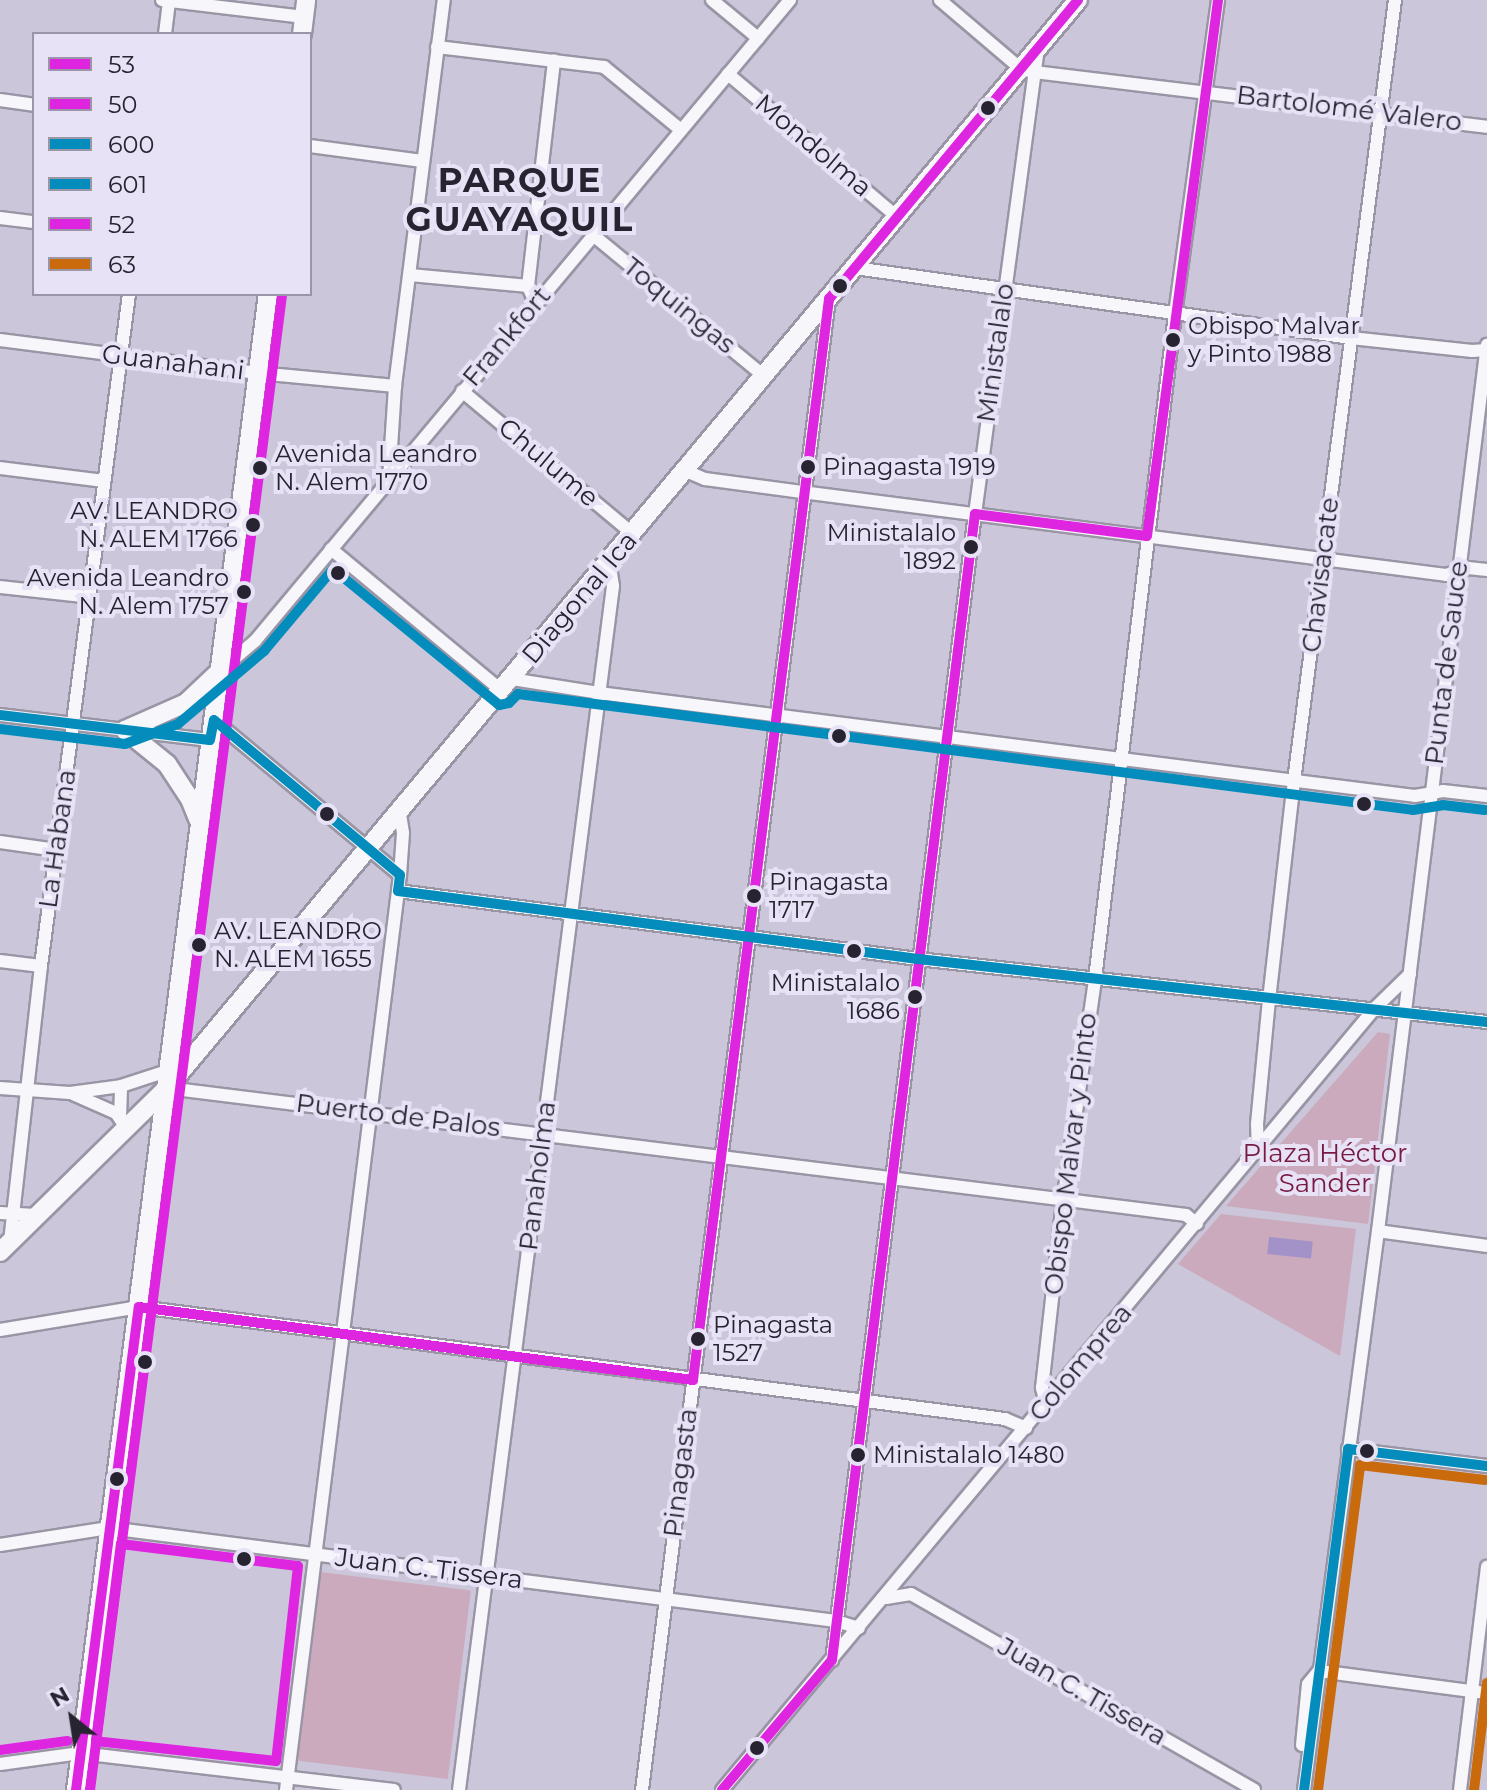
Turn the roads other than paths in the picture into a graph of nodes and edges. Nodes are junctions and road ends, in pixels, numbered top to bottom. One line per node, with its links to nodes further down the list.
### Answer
1 (162, 0): 2 (street)
2 (169, 0): 10 (street); 11 (street)
3 (444, 0): 13 (street)
4 (712, 0): 12 (street)
5 (790, 0): 12 (street, Frankfort)
6 (940, 0): 15 (street)
7 (1078, 0): 15 (main road, Diagonal Ica)
8 (1218, 0): 17 (street, Obispo Malvar y Pinto)
9 (1395, 0): 20 (street, Chavisacate)
10 (304, 17)
11 (165, 32)
12 (758, 38): 16 (street, Frankfort)
13 (437, 47): 14 (street); 24 (street)
14 (554, 60): 22 (street); 31 (street)
15 (1028, 70): 17 (street, Bartolomé Valero); 25 (main road, Diagonal Ica); 32 (street, Ministalalo)
16 (728, 74): 22 (street, Frankfort); 25 (street, Mondolma)
17 (1206, 91): 20 (street, Bartolomé Valero); 37 (street, Obispo Malvar y Pinto)
18 (0, 100): 19 (street)
19 (32, 105)
20 (1379, 114): 21 (street, Bartolomé Valero); 38 (street, Chavisacate)
21 (1487, 127)
22 (681, 130): 28 (street, Frankfort)
23 (312, 146): 24 (street)
24 (422, 161): 30 (street)
25 (897, 217): 29 (main road, Diagonal Ica)
26 (0, 218): 27 (street)
27 (32, 222)
28 (593, 235): 36 (street, Frankfort); 43 (street, Toquingas)
29 (855, 268): 32 (street); 35 (main road, Diagonal Ica)
30 (410, 275): 31 (street); 44 (street)
31 (528, 286): 36 (street)
32 (1004, 290): 37 (street); 51 (street, Ministalalo)
33 (129, 296): 41 (street, La Habana)
34 (268, 296): 42 (main road)
35 (829, 299): 43 (main road, Diagonal Ica); 50 (street, Pinagasta)
36 (535, 302): 45 (street, Frankfort)
37 (1175, 314): 38 (street); 53 (street, Obispo Malvar y Pinto)
38 (1351, 338): 40 (street); 55 (street, Chavisacate)
39 (0, 340): 41 (street, Guanahani)
40 (1487, 348): 58 (street, Punta de Sauce)
41 (122, 357): 42 (street, Guanahani); 49 (street, La Habana)
42 (258, 373): 44 (street, Guanahani); 61 (main road)
43 (764, 376): 47 (main road, Diagonal Ica)
44 (395, 386): 48 (street)
45 (462, 391): 48 (street, Frankfort); 52 (street, Chulume)
46 (0, 468): 49 (street)
47 (686, 471): 50 (street); 52 (main road, Diagonal Ica)
48 (389, 479): 54 (street, Frankfort)
49 (104, 481): 60 (street, La Habana)
50 (802, 492): 51 (street); 65 (street, Pinagasta)
51 (975, 514): 53 (street); 69 (street, Ministalalo)
52 (633, 534): 56 (main road, Diagonal Ica)
53 (1147, 536): 55 (street); 71 (street, Obispo Malvar y Pinto)
54 (331, 549): 61 (street, Frankfort); 62 (street)
55 (1323, 558): 58 (street); 72 (street, Chavisacate)
56 (609, 562): 62 (main road, Diagonal Ica); 63 (street, Panaholma)
57 (1487, 570): 58 (street)
58 (1458, 571): 73 (street, Punta de Sauce)
59 (0, 587): 60 (street)
60 (90, 597): 67 (street, La Habana)
61 (221, 670): 66 (main road); 68 (main road)
62 (507, 685): 63 (street); 75 (main road, Diagonal Ica)
63 (599, 693): 65 (street); 82 (street, Panaholma)
64 (0, 715): 67 (street)
65 (774, 716): 69 (street); 83 (street, Pinagasta)
66 (214, 720): 70 (main road); 79 (street)
67 (74, 725): 68 (street); 78 (street, La Habana)
68 (125, 730): 70 (street); 76 (main road)
69 (946, 739): 71 (street); 84 (street, Ministalalo)
70 (210, 740): 76 (main road)
71 (1119, 759): 72 (street); 88 (street, Obispo Malvar y Pinto)
72 (1294, 781): 73 (street); 89 (street, Chavisacate)
73 (1431, 793): 74 (street); 87 (street, Punta de Sauce)
74 (1487, 796)
75 (400, 814): 79 (main road, Diagonal Ica); 80 (street)
76 (198, 819): 93 (main road)
77 (0, 842): 78 (street)
78 (56, 850): 86 (street, La Habana)
79 (368, 850): 80 (street); 93 (main road, Diagonal Ica)
80 (400, 875): 81 (street)
81 (398, 891): 82 (street); 98 (street)
82 (572, 915): 83 (street); 100 (street, Panaholma)
83 (746, 937): 84 (street); 102 (street, Pinagasta)
84 (918, 959): 88 (street); 103 (street, Ministalalo)
85 (0, 961): 86 (street)
86 (41, 966): 96 (street, La Habana)
87 (1410, 974): 90 (street, Colomprea); 91 (street, Punta de Sauce)
88 (1095, 979): 89 (street); 104 (street, Obispo Malvar y Pinto)
89 (1269, 1000): 90 (street); 101 (street, Chavisacate)
90 (1375, 1008): 91 (street); 101 (street, Colomprea)
91 (1404, 1011): 92 (street); 108 (street, Punta de Sauce)
92 (1487, 1022)
93 (169, 1079): 94 (street, Puerto de Palos); 98 (street, Puerto de Palos); 99 (main road, Diagonal Ica); 111 (main road)
94 (121, 1086): 97 (street, Puerto de Palos); 99 (street)
95 (0, 1088): 96 (street, Puerto de Palos)
96 (26, 1092): 97 (street, Puerto de Palos); 105 (street, La Habana)
97 (70, 1093): 99 (street, Puerto de Palos)
98 (370, 1113): 100 (street, Puerto de Palos); 113 (street)
99 (123, 1123): 106 (main road, Diagonal Ica)
100 (543, 1134): 102 (street, Puerto de Palos); 114 (street, Panaholma)
101 (1258, 1152): 107 (street, Colomprea)
102 (718, 1158): 103 (street, Puerto de Palos); 115 (street, Pinagasta)
103 (890, 1180): 104 (street, Puerto de Palos); 116 (street, Ministalalo)
104 (1063, 1202): 107 (street, Puerto de Palos); 117 (street, Obispo Malvar y Pinto)
105 (6, 1214): 106 (street); 110 (street, La Habana)
106 (36, 1215): 110 (main road, Diagonal Ica)
107 (1197, 1224): 117 (street, Colomprea)
108 (1378, 1231): 109 (street); 119 (street, Punta de Sauce)
109 (1487, 1246)
110 (5, 1247)
111 (139, 1307): 112 (street); 113 (street); 121 (main road)
112 (0, 1330)
113 (344, 1334): 114 (street); 123 (street)
114 (515, 1358): 115 (street); 126 (street, Panaholma)
115 (693, 1380): 116 (street); 128 (street, Pinagasta)
116 (864, 1403): 118 (street); 130 (street, Ministalalo)
117 (1046, 1403): 118 (street, Colomprea)
118 (1026, 1428): 124 (street, Colomprea)
119 (1348, 1449): 120 (street); 133 (street, Punta de Sauce)
120 (1487, 1466)
121 (109, 1528): 122 (street, Juan C. Tissera); 123 (street, Juan C. Tissera); 136 (main road)
122 (0, 1545)
123 (314, 1554): 126 (street, Juan C. Tissera); 138 (street)
124 (909, 1567): 127 (street); 129 (street, Colomprea)
125 (1487, 1567): 134 (street)
126 (487, 1577): 128 (street, Juan C. Tissera); 142 (street, Panaholma)
127 (911, 1594): 129 (street); 145 (street, Juan C. Tissera)
128 (666, 1599): 130 (street, Juan C. Tissera); 143 (street, Pinagasta)
129 (881, 1601): 131 (street, Colomprea)
130 (836, 1621): 131 (street, Juan C. Tissera); 132 (street, Ministalalo)
131 (859, 1628): 132 (street, Colomprea)
132 (832, 1660): 144 (street, Colomprea)
133 (1319, 1671): 134 (street); 146 (street); 147 (street, Punta de Sauce)
134 (1472, 1691): 135 (street); 148 (street)
135 (1487, 1693)
136 (80, 1753): 137 (street); 138 (street); 139 (main road)
137 (0, 1764)
138 (288, 1776): 140 (street); 141 (street)
139 (76, 1790)
140 (286, 1790)
141 (394, 1790)
142 (459, 1790)
143 (642, 1790)
144 (722, 1790)
145 (1254, 1790)
146 (1295, 1790)
147 (1304, 1790)
148 (1460, 1790)

